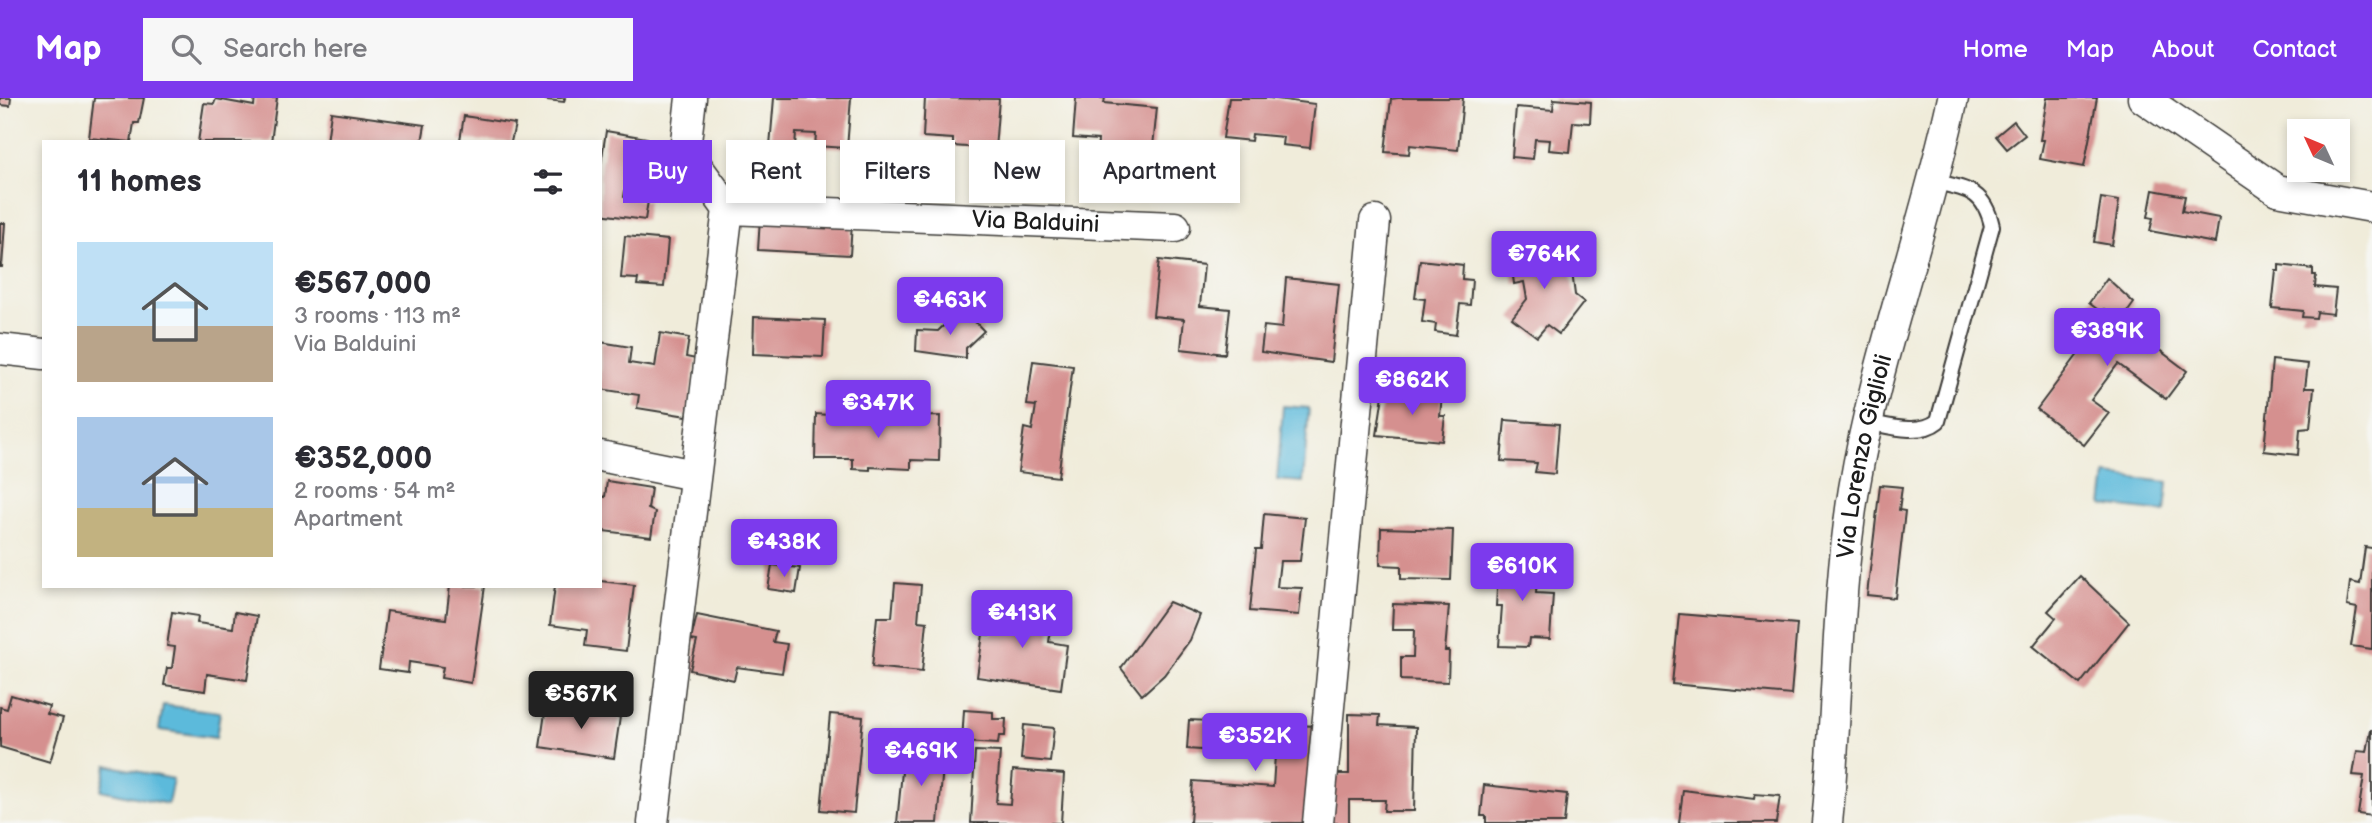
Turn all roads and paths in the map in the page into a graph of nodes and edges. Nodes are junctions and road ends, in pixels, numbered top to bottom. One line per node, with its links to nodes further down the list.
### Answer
1 (691, 98): 6 (street)
2 (1953, 98): 4 (street, Via Lorenzo Giglioli)
3 (2144, 98): 5 (street)
4 (1935, 182): 11 (street, Via Lorenzo Giglioli); 11 (lane)
5 (2372, 207)
6 (727, 209): 8 (street, Via Balduini); 13 (street)
7 (1375, 221): 15 (street)
8 (1175, 227)
9 (0, 349): 10 (street)
10 (42, 354)
11 (1867, 422): 16 (street, Via Lorenzo Giglioli)
12 (602, 456): 13 (street)
13 (694, 475): 14 (street)
14 (653, 823)
15 (1318, 823)
16 (1827, 823)

